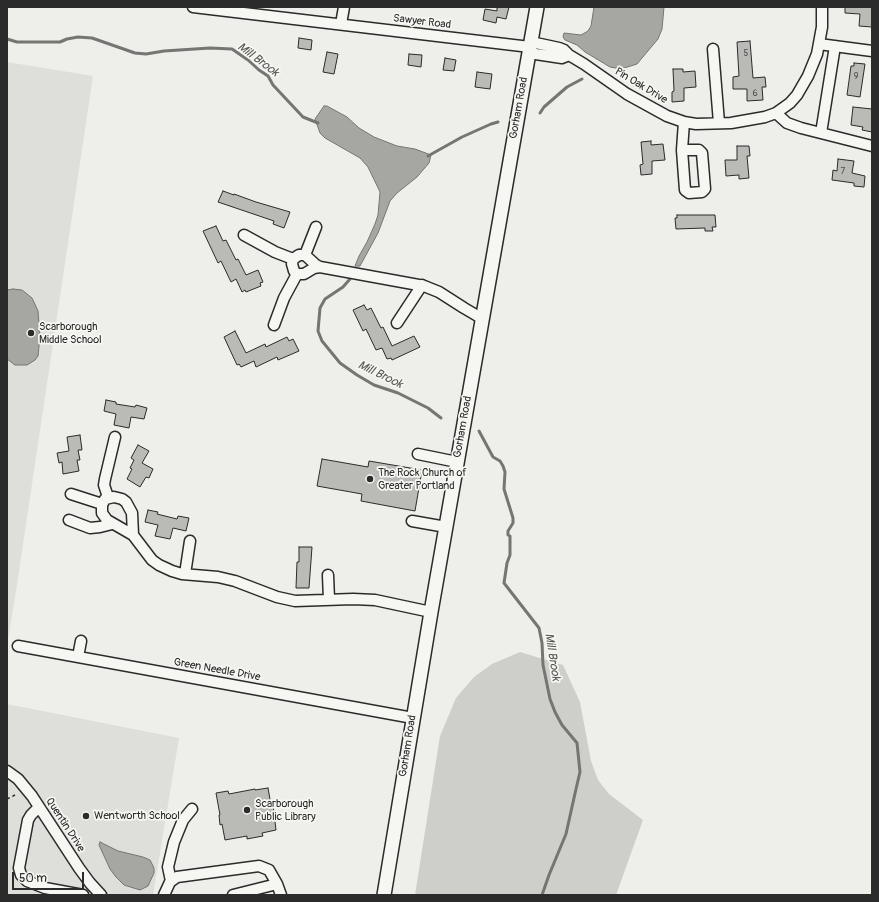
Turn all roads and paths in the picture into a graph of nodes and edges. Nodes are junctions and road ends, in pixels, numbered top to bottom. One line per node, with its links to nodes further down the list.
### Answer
1 (193, 7): 5 (street, Sawyer Road)
2 (344, 7): 5 (street)
3 (537, 7): 8 (main road, Gorham Road)
4 (822, 7): 6 (street, Pin Oak Drive)
5 (341, 24): 8 (street, Sawyer Road)
6 (819, 44): 7 (street); 12 (street, Pin Oak Drive)
7 (835, 46): 10 (street); 15 (street)
8 (530, 48): 11 (street, Sawyer Road); 25 (main road, Gorham Road)
9 (713, 49): 14 (street)
10 (872, 51)
11 (569, 55): 13 (street, Pin Oak Drive)
12 (776, 113): 14 (street, Pin Oak Drive); 15 (street)
13 (684, 122): 14 (street, Pin Oak Drive); 17 (street)
14 (719, 123)
15 (821, 133): 16 (street)
16 (872, 146)
17 (682, 150)
18 (316, 228): 20 (street)
19 (244, 235): 21 (street)
20 (305, 255): 21 (street); 22 (street)
21 (293, 259): 23 (street)
22 (320, 267): 23 (street); 24 (street)
23 (297, 274): 27 (street)
24 (422, 285): 25 (street); 26 (street)
25 (481, 318): 30 (main road, Gorham Road)
26 (397, 323)
27 (274, 325)
28 (115, 437): 32 (street)
29 (418, 454): 30 (street)
30 (457, 462): 36 (main road, Gorham Road)
31 (71, 494): 32 (street)
32 (105, 501): 35 (street); 37 (street)
33 (69, 520): 35 (street)
34 (412, 521): 36 (street)
35 (112, 524): 37 (street)
36 (446, 527): 42 (main road, Gorham Road)
37 (133, 535): 39 (street)
38 (190, 541): 39 (street)
39 (185, 574): 41 (street)
40 (328, 575): 41 (street)
41 (329, 600): 42 (street)
42 (431, 612): 46 (main road, Gorham Road)
43 (81, 641): 45 (street)
44 (18, 646): 45 (street, Green Needle Drive)
45 (78, 657): 46 (street, Green Needle Drive)
46 (413, 718): 59 (main road, Gorham Road)
47 (7, 771): 50 (street, Quentin Drive)
48 (15, 795): 49 (path)
49 (7, 799)
50 (39, 807): 54 (street, Quentin Drive); 55 (street)
51 (192, 809): 52 (street)
52 (171, 881): 53 (street); 56 (street)
53 (277, 884): 57 (street); 58 (street)
54 (99, 893): 55 (street)
55 (84, 895)
56 (164, 895)
57 (233, 895)
58 (281, 895)
59 (384, 895)

